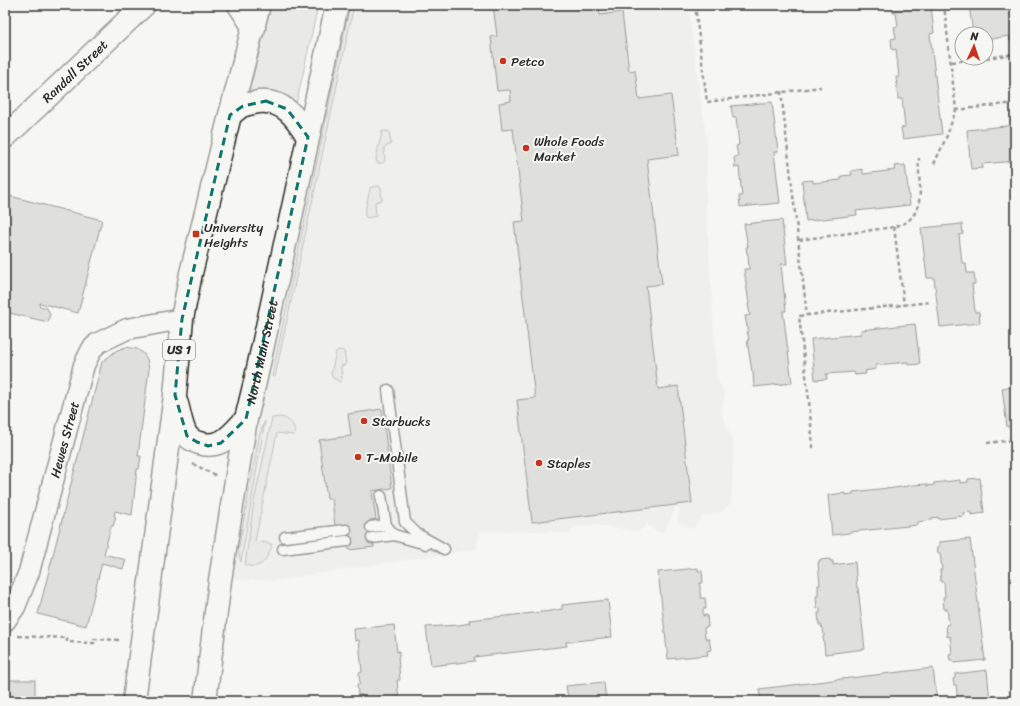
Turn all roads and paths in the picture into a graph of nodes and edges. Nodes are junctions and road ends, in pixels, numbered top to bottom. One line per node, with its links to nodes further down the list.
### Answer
1 (144, 5): 16 (main road, Randall Street)
2 (239, 5): 7 (main road)
3 (259, 5): 7 (main road, US 1)
4 (337, 5): 17 (main road, North Main Street)
5 (694, 5): 12 (path)
6 (944, 5): 10 (path)
7 (254, 28): 15 (main road, US 1)
8 (1015, 54): 9 (path)
9 (994, 57)
10 (952, 62): 14 (path)
11 (821, 87): 12 (path)
12 (781, 91): 21 (path)
13 (1015, 103): 14 (path)
14 (956, 110): 19 (path)
15 (230, 115): 17 (main road); 25 (main road, US 1)
16 (5, 137)
17 (308, 137): 28 (main road, North Main Street)
18 (919, 158): 20 (path)
19 (934, 164)
20 (894, 226): 21 (path); 23 (path)
21 (799, 240): 24 (path)
22 (931, 302): 23 (path)
23 (904, 305): 24 (path)
24 (807, 316): 31 (path)
25 (182, 319): 27 (main road, US 1); 43 (street, Hewes Street)
26 (388, 390): 38 (lane)
27 (175, 395): 28 (main road); 46 (main road, US 1)
28 (246, 419): 47 (main road, North Main Street)
29 (1015, 440): 30 (path)
30 (988, 443)
31 (813, 448)
32 (191, 463): 33 (path)
33 (217, 477)
34 (382, 496): 35 (lane)
35 (386, 525): 36 (lane); 38 (lane)
36 (371, 527)
37 (346, 530): 39 (lane)
38 (394, 535): 40 (lane)
39 (285, 537)
40 (372, 538)
41 (347, 541): 42 (lane)
42 (283, 549)
43 (5, 621)
44 (18, 636): 45 (path)
45 (121, 640)
46 (134, 701)
47 (205, 701)

